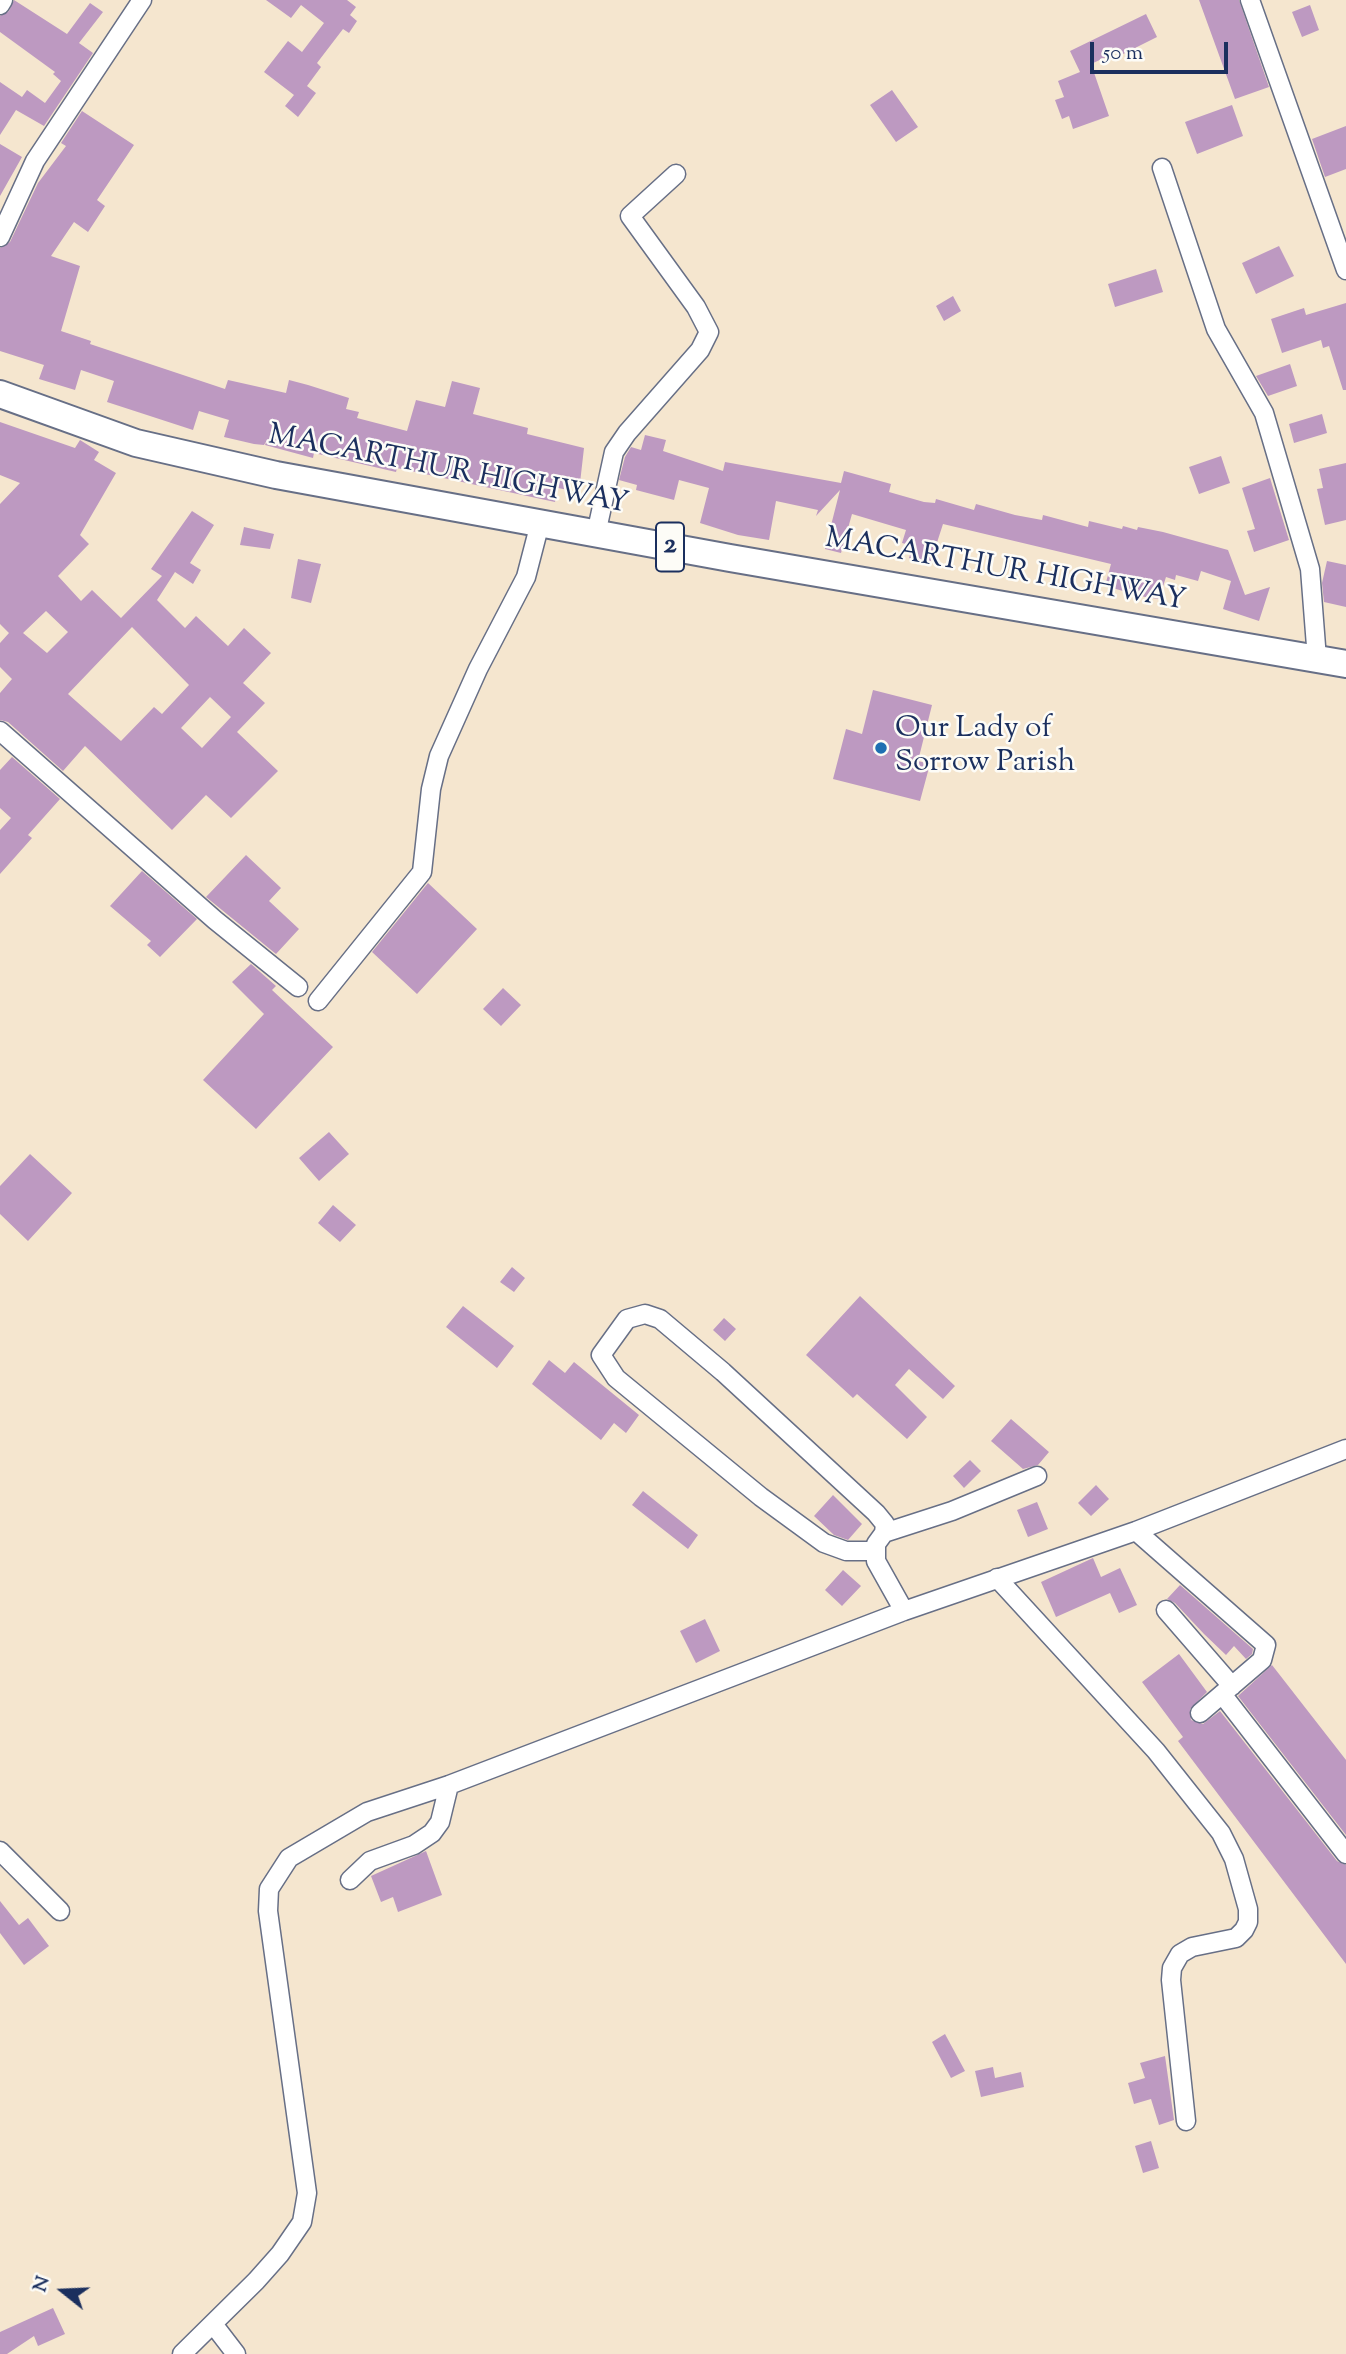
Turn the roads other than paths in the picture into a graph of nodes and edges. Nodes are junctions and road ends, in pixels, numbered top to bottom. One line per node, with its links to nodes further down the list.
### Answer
1 (4, 0): 4 (street)
2 (142, 0): 7 (street)
3 (1250, 0): 8 (street)
4 (0, 5)
5 (1161, 167): 12 (street)
6 (676, 174): 11 (street)
7 (0, 237)
8 (1346, 270)
9 (0, 394): 10 (highway, MACARTHUR HIGHWAY / 2)
10 (541, 523): 11 (highway, MACARTHUR HIGHWAY / 2); 16 (street)
11 (596, 534): 12 (highway, MACARTHUR HIGHWAY / 2)
12 (1317, 659): 13 (highway, MACARTHUR HIGHWAY / 2)
13 (1346, 664)
14 (0, 731): 15 (street)
15 (298, 987)
16 (318, 1001)
17 (1346, 1449): 19 (street)
18 (1037, 1476): 20 (street)
19 (1136, 1531): 22 (street); 25 (street)
20 (884, 1533): 21 (street); 21 (street)
21 (874, 1551): 24 (street)
22 (996, 1578): 24 (street); 32 (street)
23 (1166, 1610): 25 (street)
24 (904, 1611): 27 (street)
25 (1227, 1690): 26 (street); 29 (street)
26 (1200, 1713)
27 (449, 1785): 30 (street); 33 (street)
28 (0, 1851): 31 (street)
29 (1346, 1854)
30 (350, 1880)
31 (60, 1911)
32 (1186, 2121)
33 (213, 2324): 34 (street); 35 (street)
34 (182, 2354)
35 (236, 2354)

